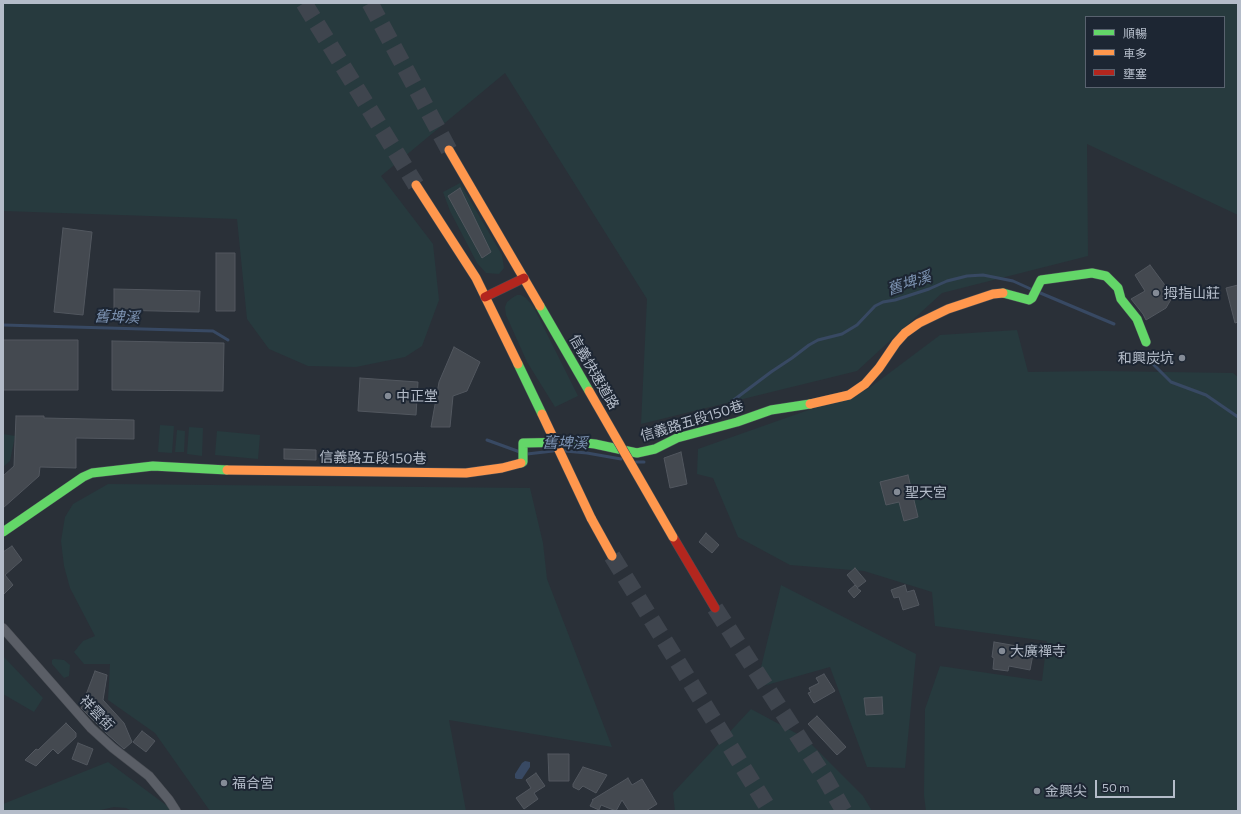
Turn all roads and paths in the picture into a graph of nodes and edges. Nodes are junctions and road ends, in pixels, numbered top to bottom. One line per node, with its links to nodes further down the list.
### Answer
1 (449, 150): 3 (main road, 信義快速道路)
2 (416, 184): 4 (main road)
3 (524, 278): 4 (main road); 8 (main road, 信義快速道路, bridge)
4 (485, 297): 7 (main road, bridge)
5 (1146, 342): 6 (main road, 信義路五段150巷)
6 (3, 532)
7 (612, 556)
8 (715, 608)
9 (3, 628): 10 (street, 祥雲街)
10 (176, 811)

